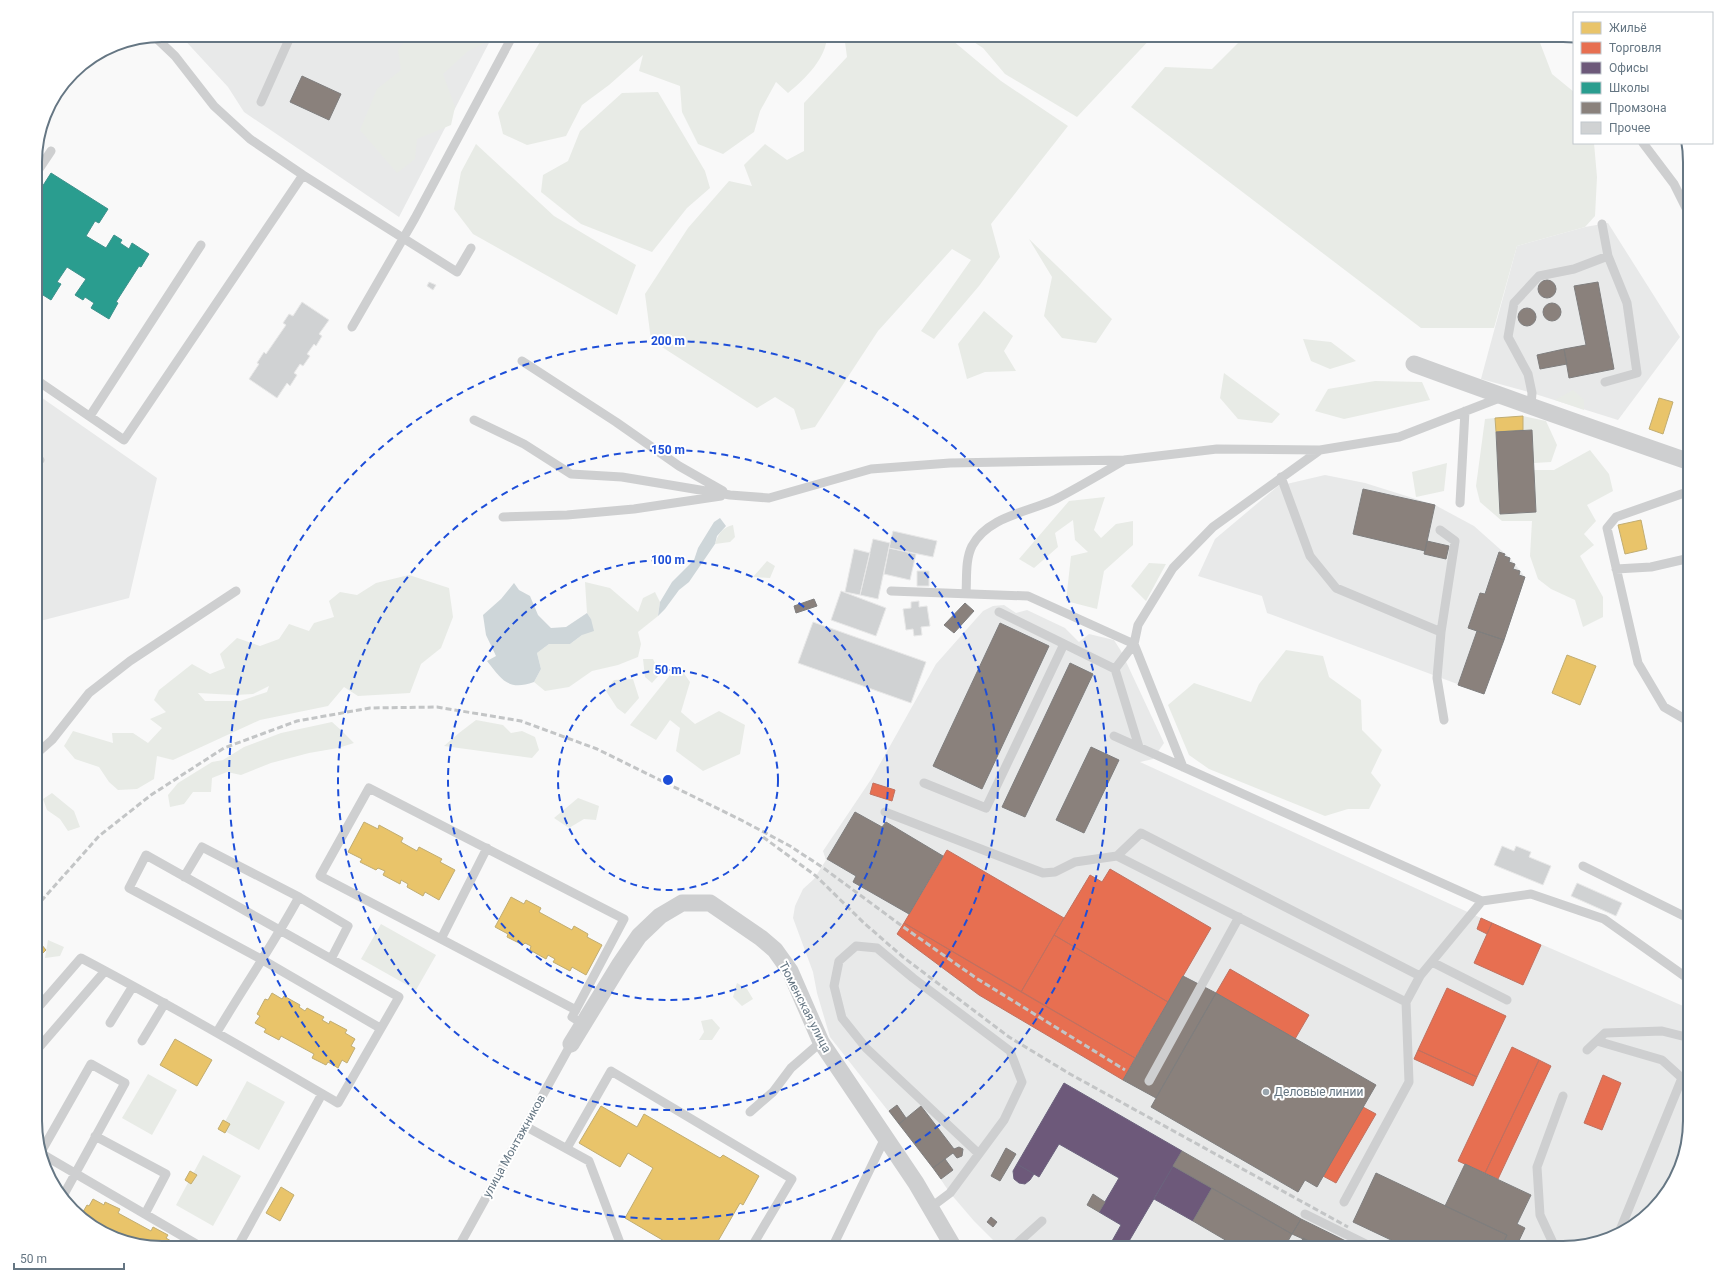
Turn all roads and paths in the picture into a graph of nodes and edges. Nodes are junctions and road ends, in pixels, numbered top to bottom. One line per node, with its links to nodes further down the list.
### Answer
1 (160, 42): 8 (lane)
2 (288, 42): 4 (lane)
3 (508, 42): 11 (lane)
4 (261, 102)
5 (1644, 144): 9 (lane)
6 (51, 151): 7 (lane)
7 (42, 164)
8 (303, 174): 11 (lane); 23 (lane)
9 (1683, 202)
10 (1602, 224): 14 (lane)
11 (404, 238): 13 (lane); 15 (lane)
12 (201, 246): 23 (lane)
13 (471, 248)
14 (1608, 256): 18 (lane); 21 (lane)
15 (352, 326)
16 (522, 361): 30 (lane)
17 (1414, 364): 20 (street)
18 (1605, 382)
19 (42, 384): 23 (lane)
20 (1502, 397): 21 (street); 22 (lane)
21 (1531, 405): 26 (street)
22 (1465, 412): 25 (lane); 31 (lane)
23 (90, 416)
24 (474, 420): 30 (lane)
25 (1320, 450): 27 (lane); 28 (lane)
26 (1683, 459)
27 (1124, 460): 30 (lane); 38 (lane)
28 (1281, 477): 40 (lane); 42 (lane)
29 (1683, 493): 35 (lane)
30 (730, 495): 32 (lane)
31 (1460, 503)
32 (503, 517)
33 (1440, 530): 40 (lane)
34 (1683, 560): 35 (lane)
35 (1616, 569): 44 (lane)
36 (236, 591): 48 (lane)
37 (891, 591): 38 (lane)
38 (966, 594): 42 (lane)
39 (999, 612): 41 (lane)
40 (1441, 632): 45 (lane)
41 (1064, 644): 43 (lane); 50 (lane)
42 (1134, 644): 43 (lane); 49 (lane)
43 (1115, 669): 47 (lane)
44 (1683, 718)
45 (1444, 720)
46 (1114, 736): 47 (lane)
47 (1139, 747): 49 (lane)
48 (42, 749)
49 (1183, 767): 57 (lane)
50 (924, 783)
51 (885, 812): 53 (lane)
52 (487, 848): 61 (lane); 61 (lane); 73 (lane)
53 (1117, 856): 59 (lane); 67 (lane)
54 (1583, 866): 58 (lane)
55 (184, 877): 56 (lane); 60 (lane); 63 (lane)
56 (299, 897): 60 (lane); 62 (lane)
57 (1482, 900): 64 (lane); 66 (lane)
58 (1683, 916)
59 (1239, 917): 70 (lane); 84 (lane)
60 (280, 931): 62 (lane); 63 (lane)
61 (441, 939): 73 (lane)
62 (331, 959): 75 (lane)
63 (261, 960): 75 (lane); 76 (lane)
64 (1432, 962): 67 (lane); 69 (lane)
65 (105, 971): 68 (lane); 71 (lane); 81 (lane)
66 (1683, 975)
67 (1420, 976): 70 (lane)
68 (133, 986): 72 (lane); 74 (lane)
69 (1507, 1000)
70 (1406, 1002): 97 (lane)
71 (42, 1003)
72 (164, 1003): 76 (lane); 79 (lane)
73 (580, 1016): 80 (street, Тюменская улица); 82 (street, Тюменская улица)
74 (110, 1023)
75 (380, 1028): 85 (lane)
76 (217, 1032): 85 (lane)
77 (1683, 1036): 78 (lane)
78 (1597, 1041): 83 (lane); 102 (lane)
79 (142, 1042)
80 (821, 1042): 87 (lane); 90 (street, Тюменская улица)
81 (42, 1044)
82 (571, 1044): 88 (lane, улица Монтажников)
83 (1587, 1050)
84 (1149, 1081)
85 (322, 1094): 104 (lane)
86 (1563, 1096): 112 (lane)
87 (750, 1112)
88 (525, 1126): 92 (lane); 105 (lane, улица Монтажников)
89 (95, 1136): 91 (lane); 95 (lane); 99 (lane)
90 (885, 1138): 98 (street, Тюменская улица); 108 (lane)
91 (45, 1148)
92 (566, 1148): 106 (lane); 107 (lane)
93 (979, 1154): 93 (lane); 98 (lane)
94 (47, 1156): 95 (lane)
95 (75, 1172): 96 (lane); 99 (lane)
96 (65, 1192)
97 (1344, 1202)
98 (930, 1208): 109 (street, Тюменская улица)
99 (145, 1214): 103 (lane)
100 (1306, 1214): 111 (lane)
101 (1042, 1220): 110 (lane)
102 (1622, 1226)
103 (191, 1241)
104 (241, 1241)
105 (462, 1241)
106 (619, 1241)
107 (755, 1241)
108 (835, 1241)
109 (949, 1241)
110 (1020, 1241)
111 (1360, 1241)
112 (1551, 1241)

